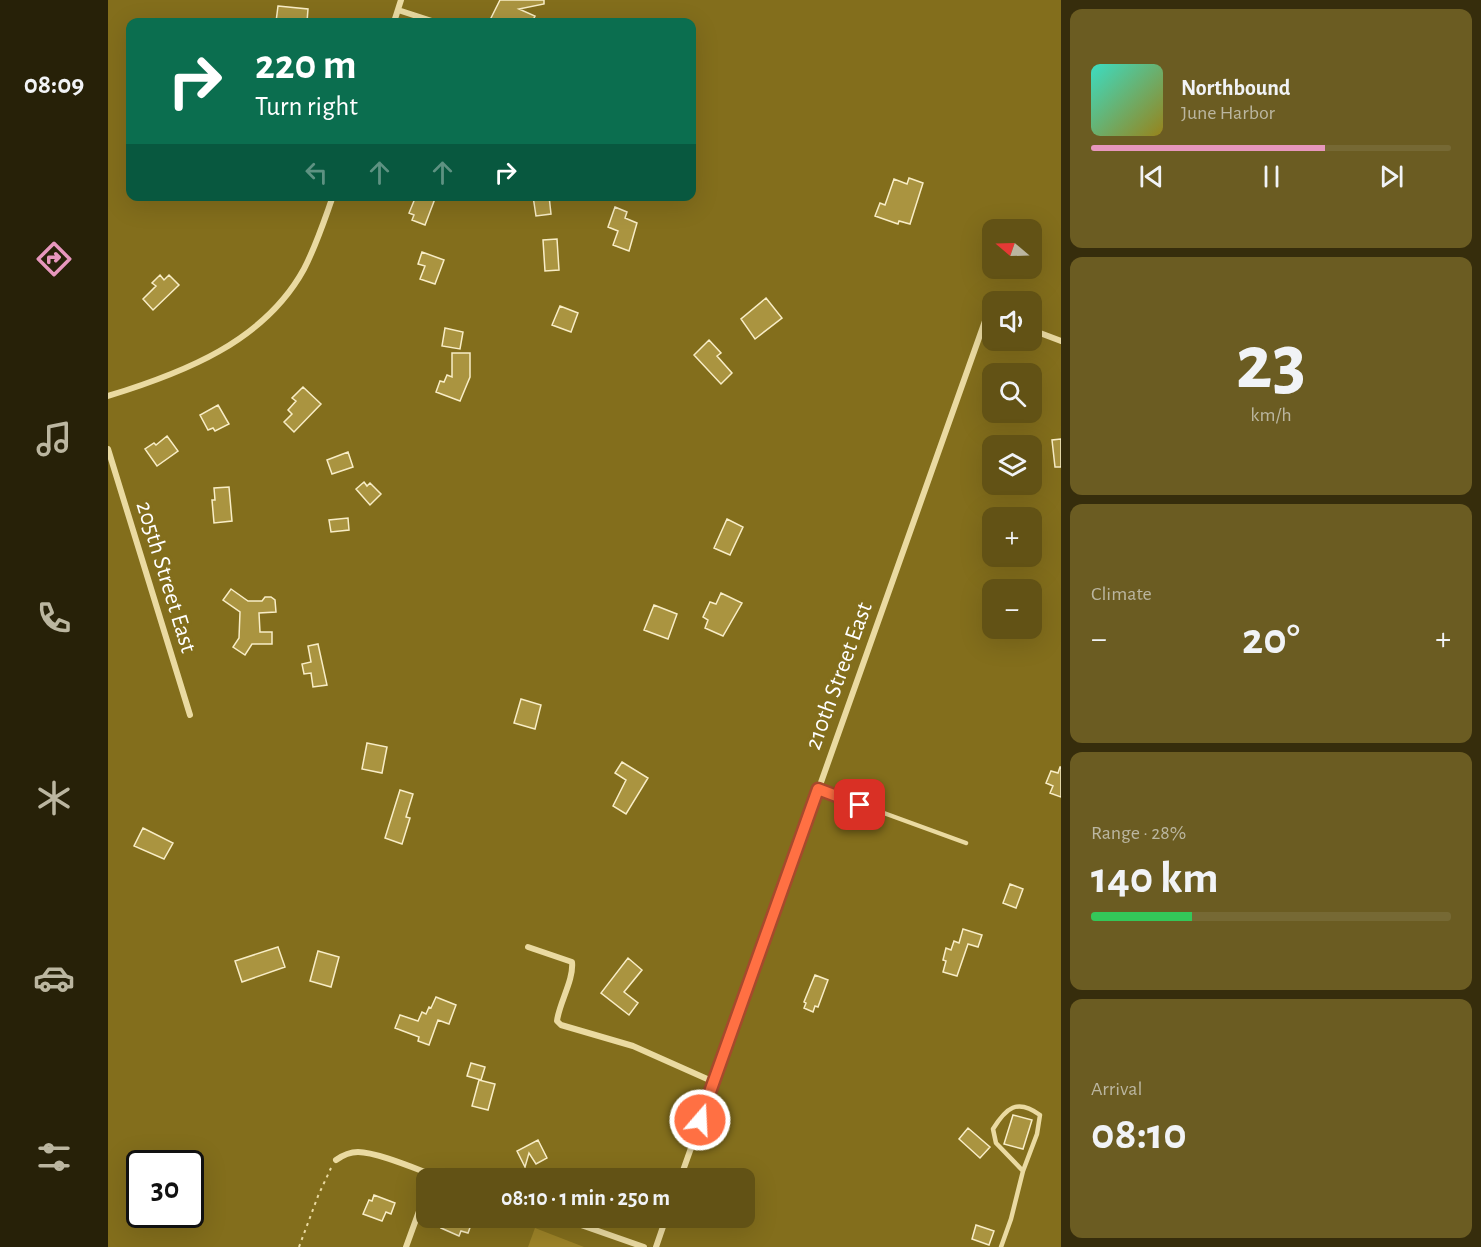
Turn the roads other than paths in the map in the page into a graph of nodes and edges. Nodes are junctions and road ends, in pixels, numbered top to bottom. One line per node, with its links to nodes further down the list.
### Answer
1 (401, 0): 2 (street)
2 (398, 10): 3 (street); 4 (street)
3 (395, 18)
4 (423, 18)
5 (331, 201): 9 (street)
6 (982, 329): 12 (street, 210th Street East)
7 (1042, 333): 8 (street)
8 (1061, 340)
9 (108, 396)
10 (108, 449): 11 (street, 205th Street East)
11 (190, 715)
12 (818, 789): 13 (lane); 15 (street, 210th Street East)
13 (966, 843)
14 (528, 946): 15 (street)
15 (714, 1082): 17 (street, 210th Street East)
16 (336, 1160): 18 (street)
17 (684, 1168)
18 (416, 1171)
19 (1023, 1171): 19 (lane); 26 (lane)
20 (416, 1220): 23 (street)
21 (590, 1228): 24 (street)
22 (663, 1228): 25 (street)
23 (406, 1247)
24 (644, 1247)
25 (656, 1247)
26 (1001, 1247)

